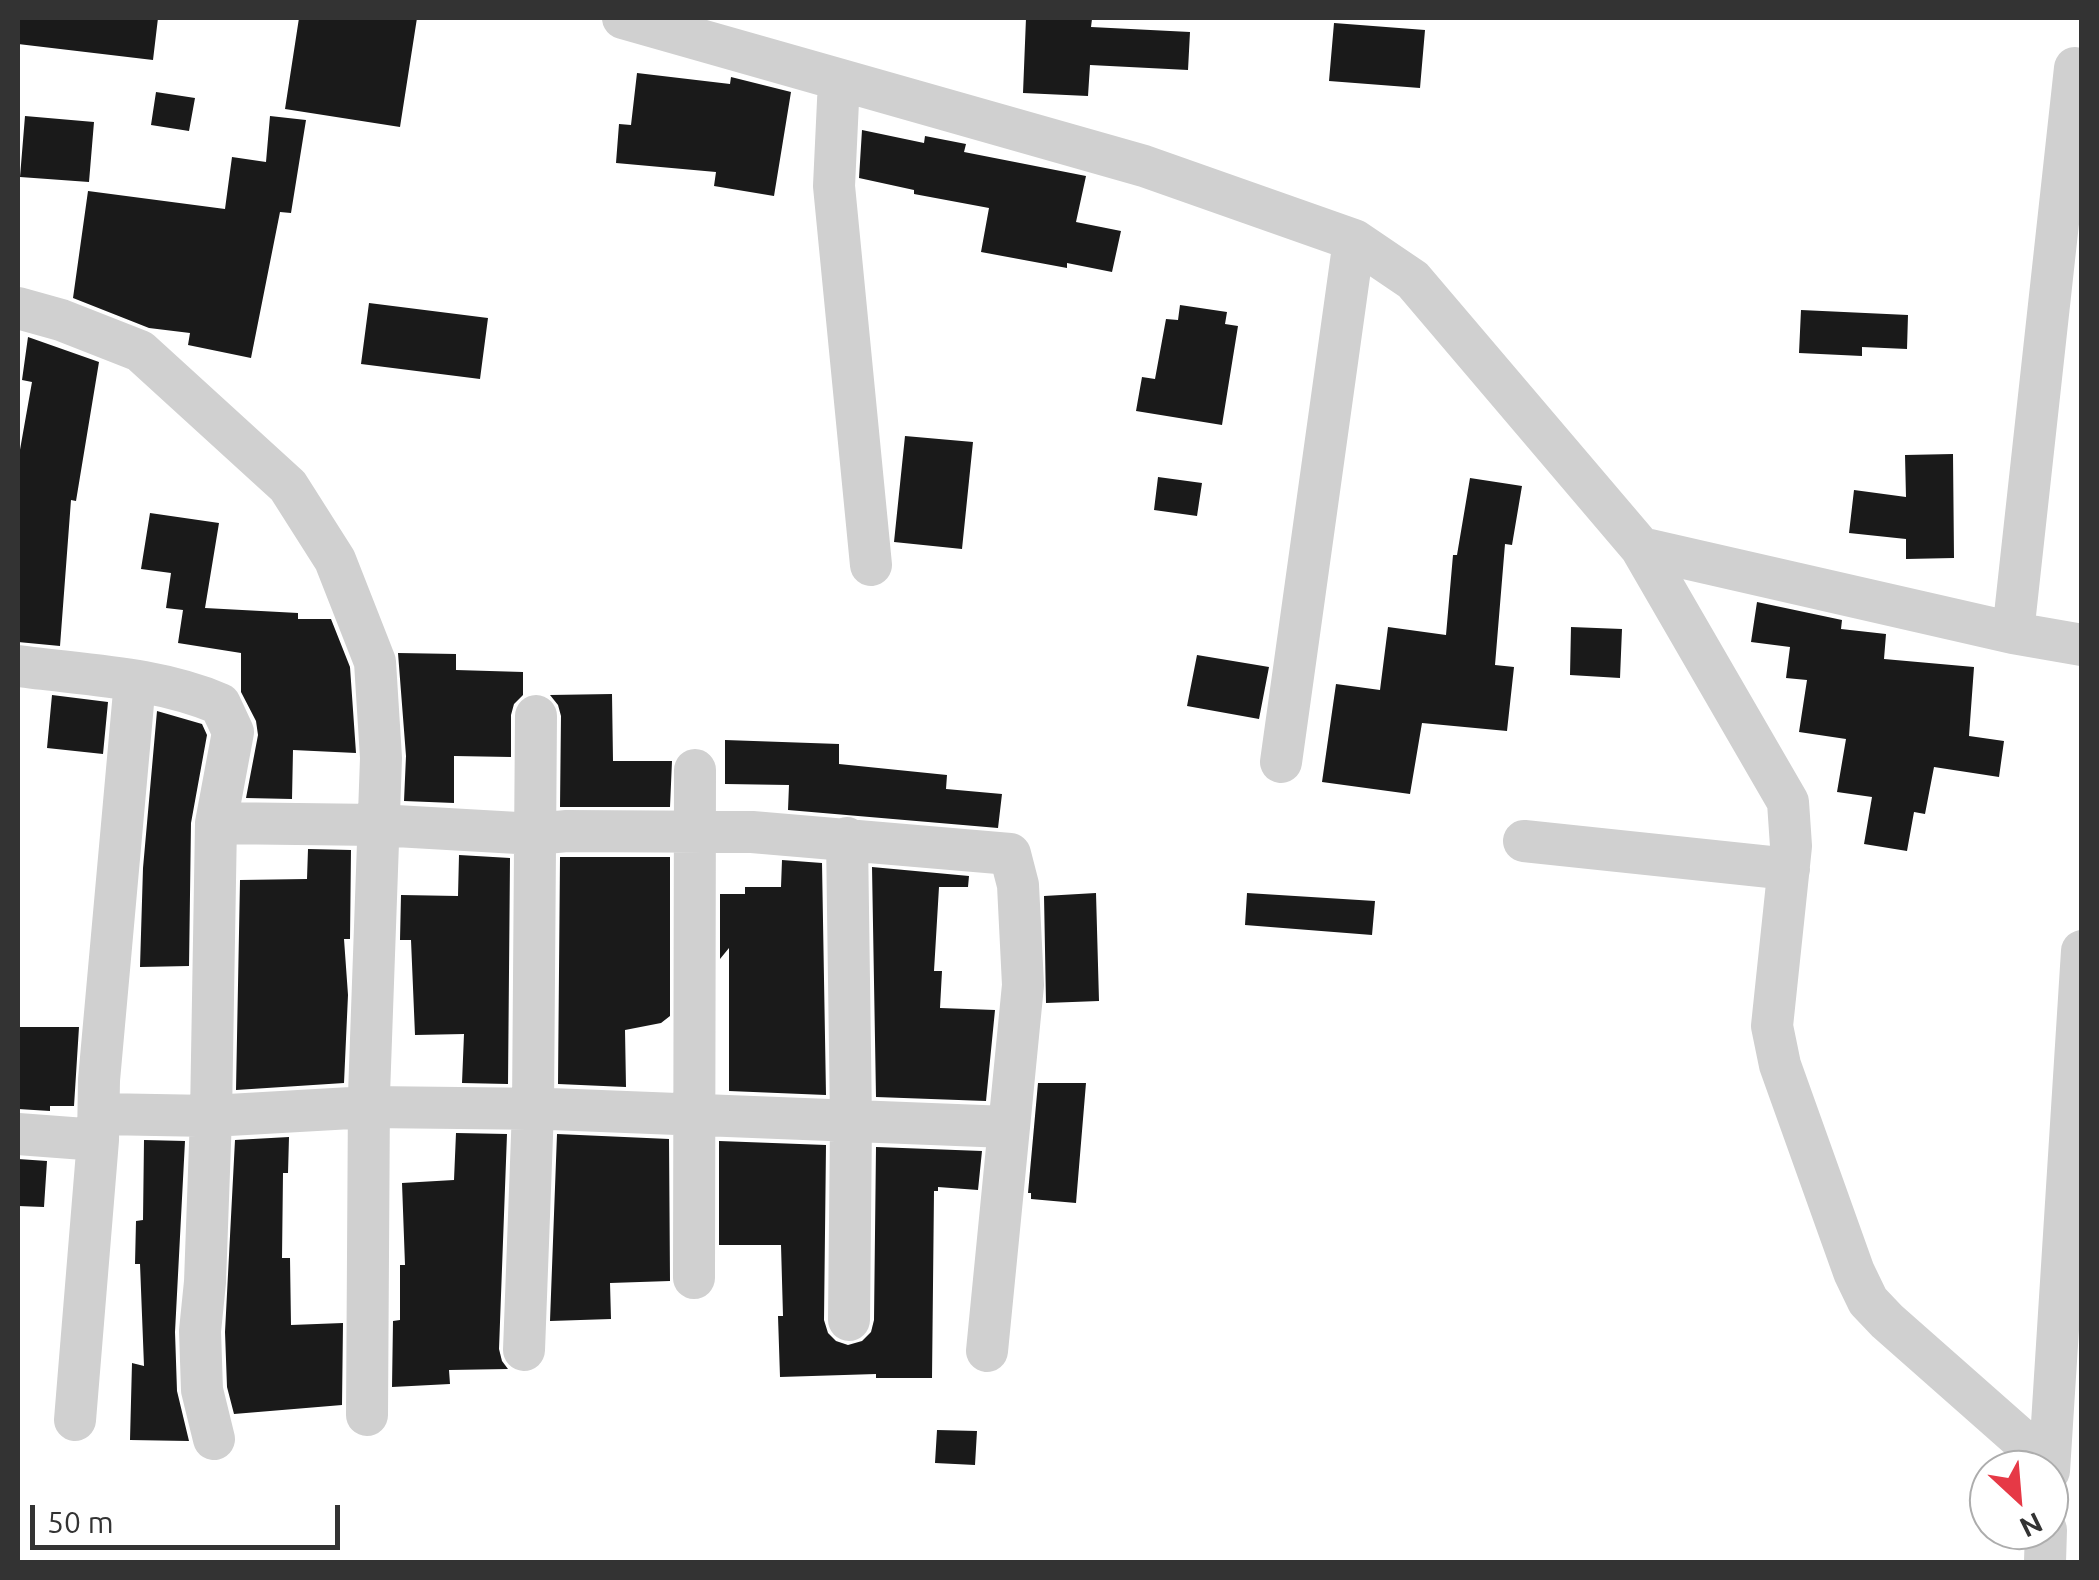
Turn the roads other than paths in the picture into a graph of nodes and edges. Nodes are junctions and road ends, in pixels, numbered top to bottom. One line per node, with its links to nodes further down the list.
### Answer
1 (623, 18): 2 (street)
2 (763, 37): 4 (street)
3 (2075, 68): 9 (street)
4 (839, 80): 5 (street); 8 (street)
5 (1354, 240): 7 (street); 14 (street)
6 (18, 308): 17 (street)
7 (1641, 548): 9 (street); 22 (street)
8 (871, 565)
9 (2012, 633): 10 (street)
10 (2082, 645)
11 (18, 666): 12 (street)
12 (135, 681): 16 (street); 29 (street)
13 (536, 716): 19 (street)
14 (1280, 762)
15 (695, 770): 18 (street)
16 (216, 823): 17 (street); 26 (street)
17 (378, 825): 19 (street); 24 (street)
18 (695, 832): 19 (street); 20 (street); 27 (street)
19 (534, 834): 25 (street)
20 (846, 838): 28 (street); 30 (street)
21 (1524, 842): 22 (street)
22 (1789, 869): 39 (street)
23 (2082, 950): 40 (street)
24 (369, 1107): 25 (street); 26 (street); 36 (street)
25 (533, 1109): 27 (street); 34 (street)
26 (211, 1116): 29 (street); 38 (street)
27 (695, 1116): 28 (street); 32 (street)
28 (851, 1122): 30 (street); 33 (street)
29 (99, 1127): 31 (street); 37 (street)
30 (1007, 1127): 35 (street)
31 (18, 1134)
32 (694, 1278)
33 (849, 1320)
34 (524, 1350)
35 (987, 1352)
36 (368, 1415)
37 (76, 1420)
38 (214, 1439)
39 (2029, 1450)
40 (2050, 1450)

